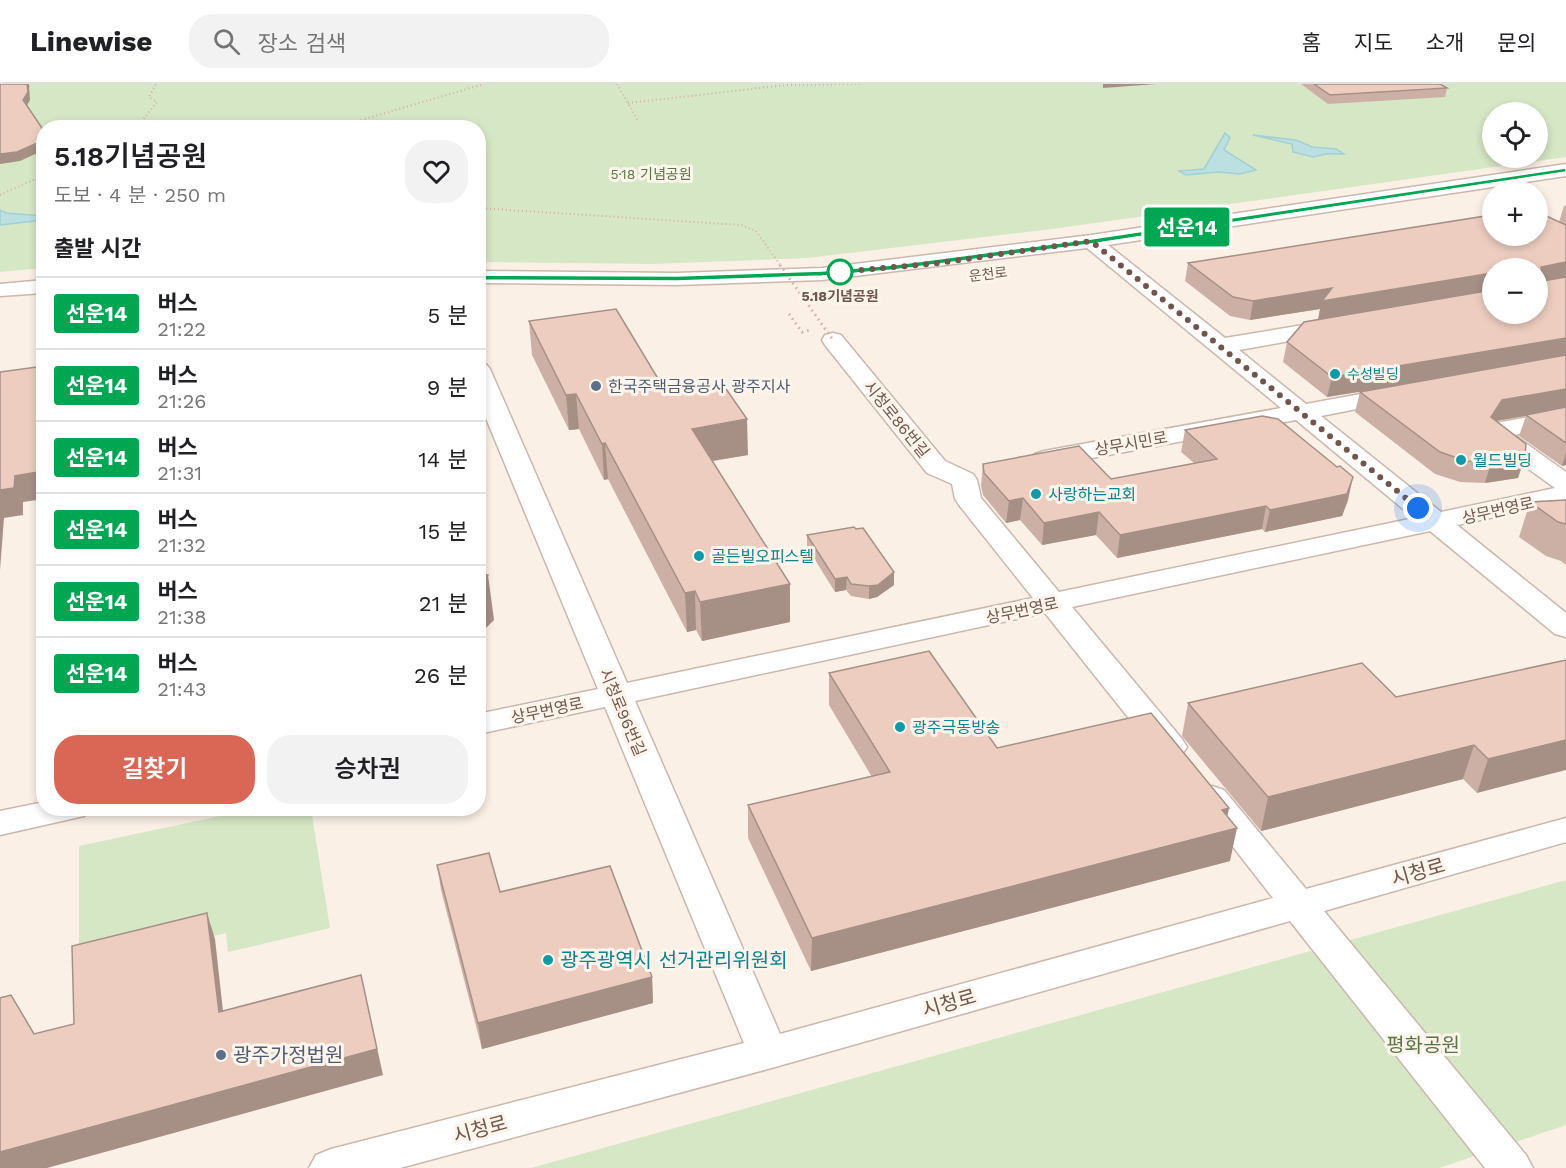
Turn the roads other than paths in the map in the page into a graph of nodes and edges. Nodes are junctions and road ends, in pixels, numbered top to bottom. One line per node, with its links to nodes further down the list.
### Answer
1 (1566, 170): 5 (street, 운천로)
2 (1566, 187): 3 (street)
3 (1548, 190)
4 (1482, 199): 6 (street)
5 (1091, 241): 6 (street); 9 (street, 운천로)
6 (1108, 257): 7 (street); 17 (street)
7 (1041, 268)
8 (1008, 272): 12 (street, 운천로)
9 (486, 277)
10 (36, 287): 11 (street)
11 (0, 290)
12 (486, 297)
13 (36, 308): 14 (street)
14 (0, 310)
15 (1353, 323): 17 (street)
16 (823, 335): 26 (street, 시청로86번길)
17 (1221, 346): 20 (street)
18 (486, 388): 28 (street, 시청로96번길)
19 (1416, 391): 20 (street, 상무시민로)
20 (1300, 412): 22 (street, 상무시민로); 25 (street)
21 (1566, 417): 23 (street)
22 (1021, 463)
23 (1566, 484)
24 (1566, 494): 25 (street, 상무번영로)
25 (1437, 523): 26 (street, 상무번영로); 27 (street)
26 (1053, 603): 28 (street, 상무번영로); 33 (street, 시청로86번길)
27 (1566, 628)
28 (615, 696): 29 (street, 상무번영로); 34 (street, 시청로96번길)
29 (486, 722)
30 (36, 816): 31 (street)
31 (0, 823)
32 (1566, 830): 33 (street, 시청로)
33 (1300, 905): 34 (street, 시청로); 36 (street, 시청로86번길)
34 (768, 1053): 35 (street, 시청로)
35 (331, 1168)
36 (1511, 1168)

